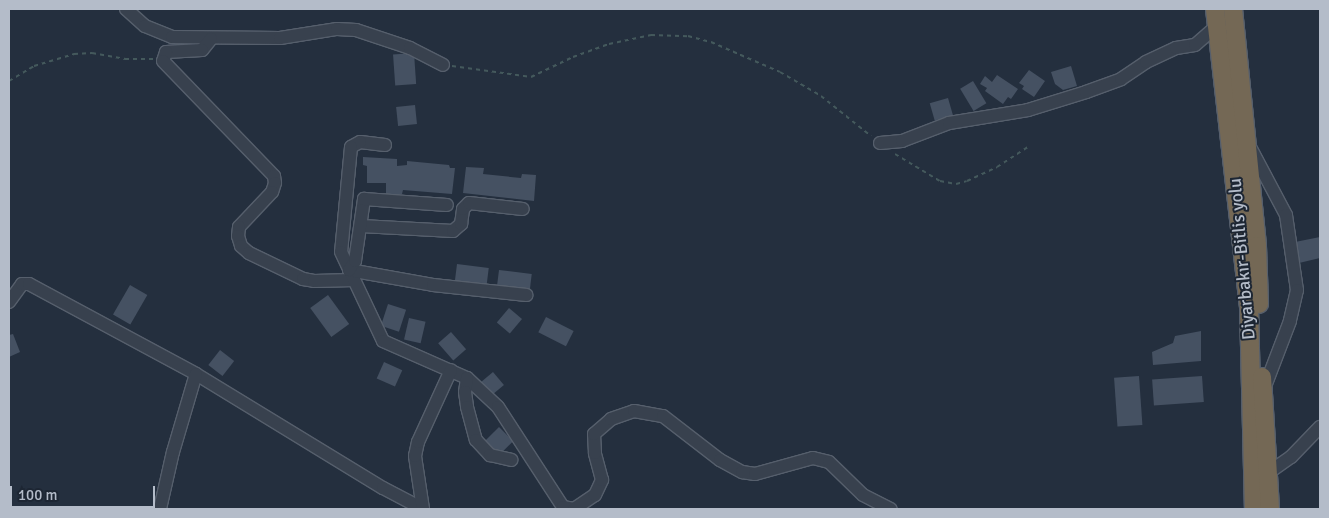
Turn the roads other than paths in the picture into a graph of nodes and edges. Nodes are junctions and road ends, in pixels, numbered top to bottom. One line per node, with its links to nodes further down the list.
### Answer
1 (126, 9): 4 (street)
2 (1233, 9): 6 (highway, Diyarbakır-Bitlis yolu)
3 (1216, 17): 7 (street); 25 (highway, Diyarbakır-Bitlis yolu)
4 (211, 39): 5 (street); 12 (street)
5 (443, 65)
6 (1244, 136): 18 (highway, Diyarbakır-Bitlis yolu); 18 (street)
7 (880, 143)
8 (385, 145): 12 (street)
9 (447, 206): 11 (street)
10 (523, 209): 11 (street)
11 (361, 226): 12 (street)
12 (351, 275): 13 (street); 15 (street)
13 (526, 295)
14 (9, 302): 16 (street)
15 (451, 370): 17 (street); 23 (street)
16 (196, 374): 22 (street); 23 (street)
17 (468, 378): 20 (street); 24 (street)
18 (1263, 391): 21 (highway, Diyarbakır-Bitlis yolu)
19 (1320, 427): 21 (street)
20 (511, 460)
21 (1268, 473): 26 (highway, Diyarbakır-Bitlis yolu)
22 (160, 509)
23 (423, 509)
24 (891, 509)
25 (1254, 509)
26 (1270, 509)

